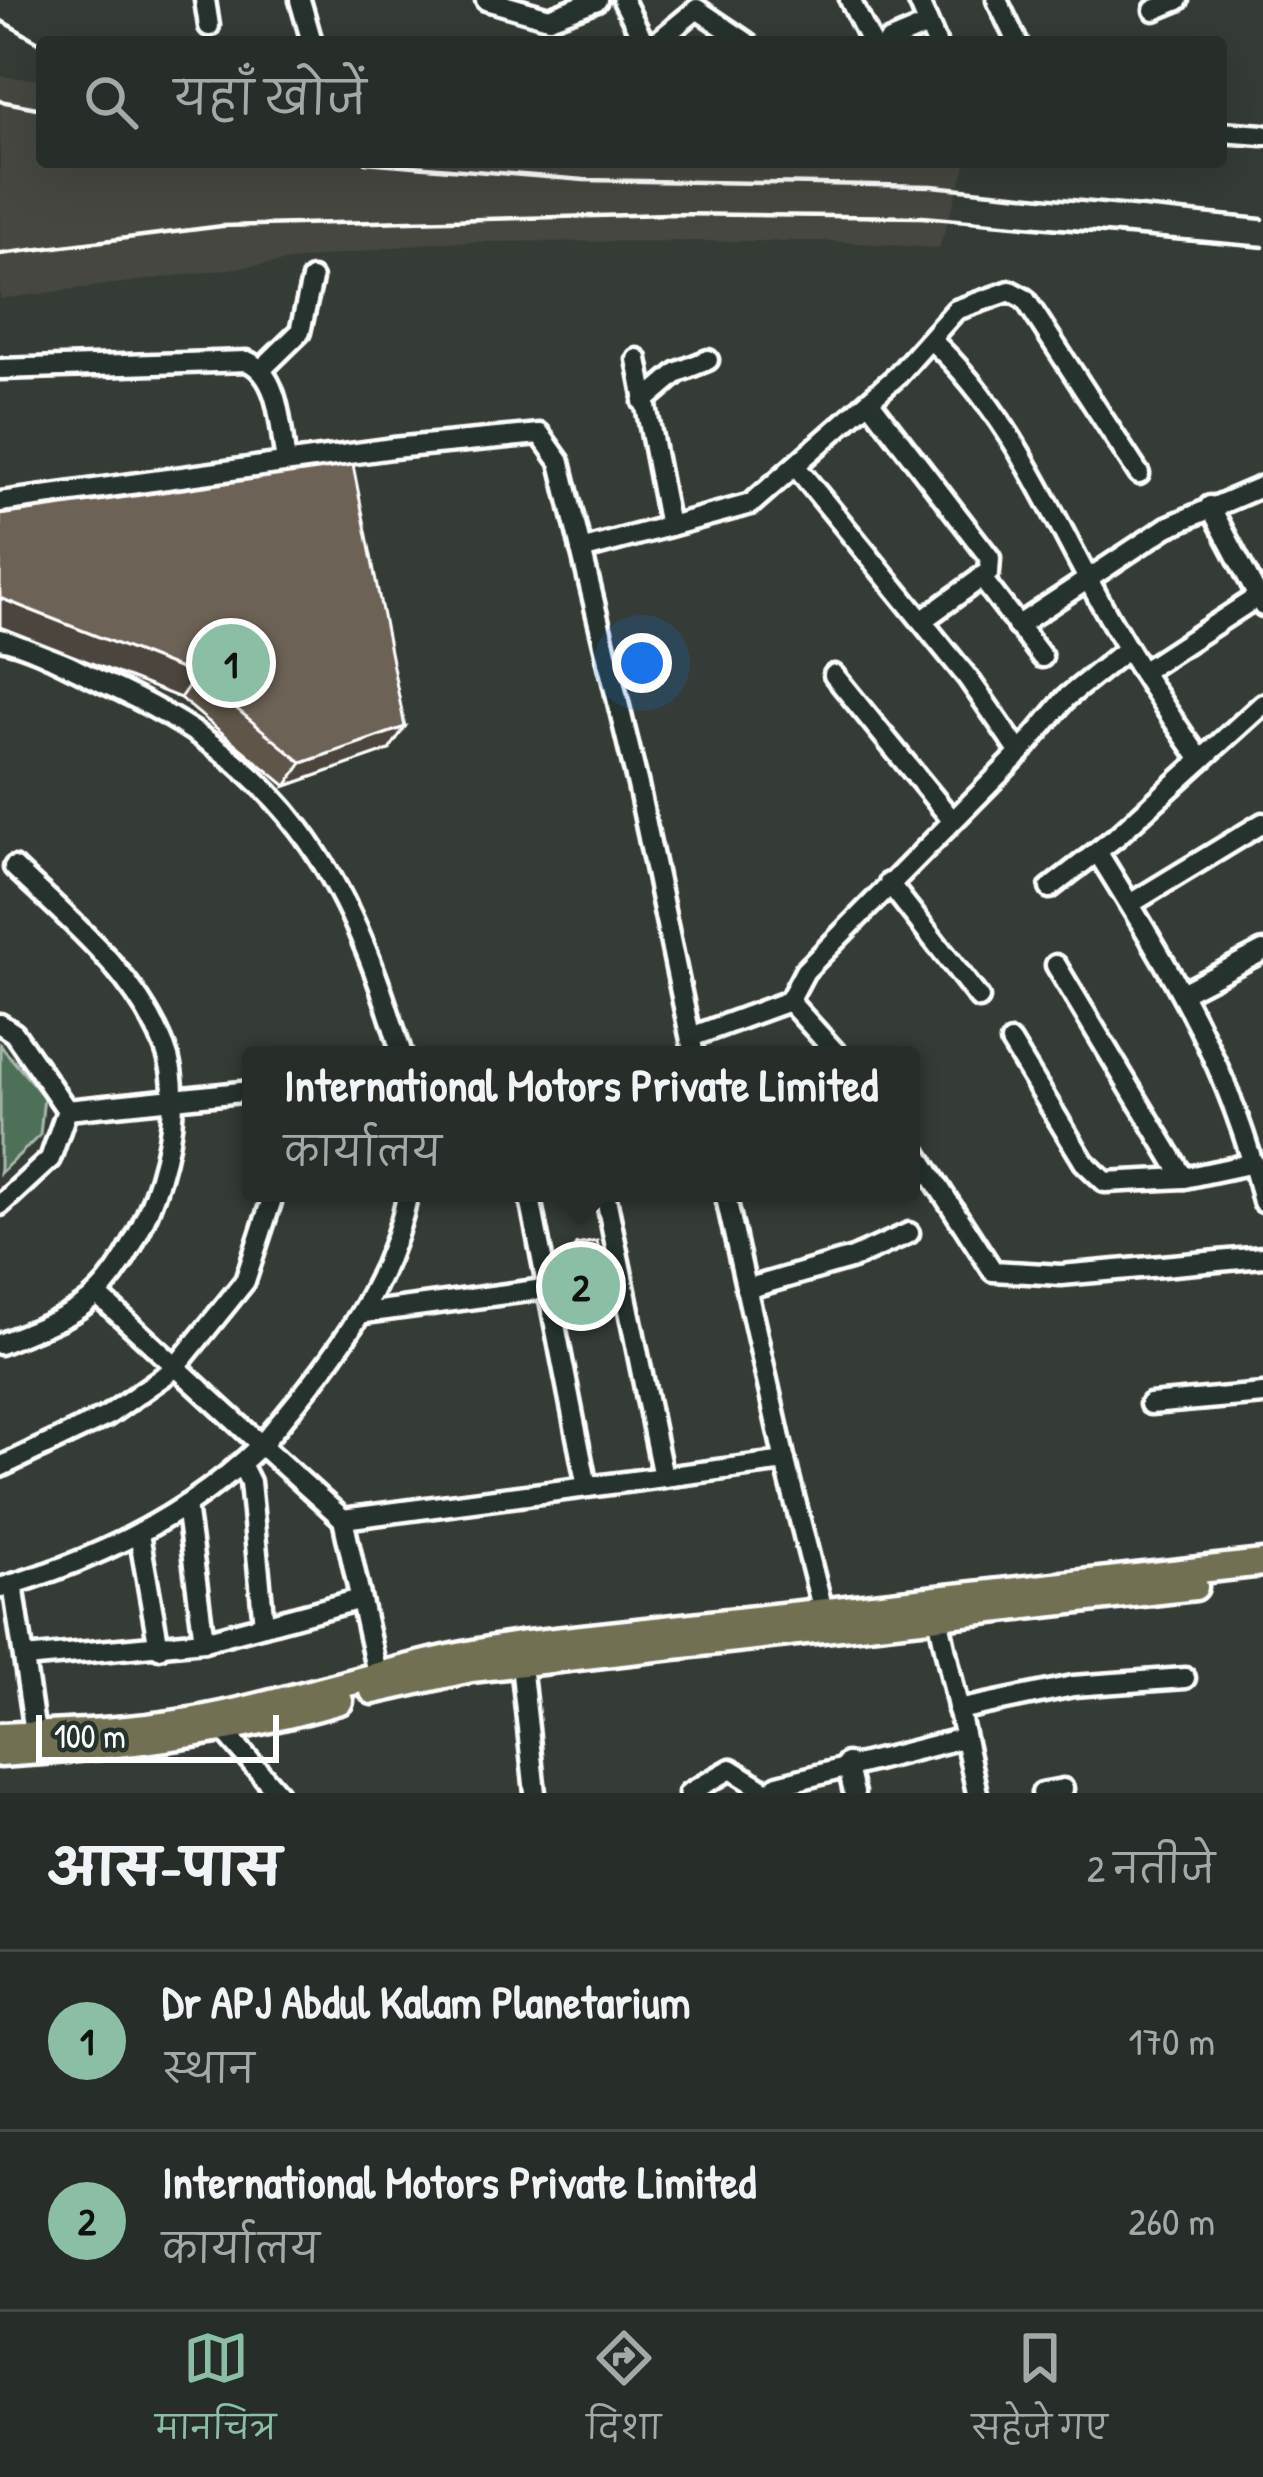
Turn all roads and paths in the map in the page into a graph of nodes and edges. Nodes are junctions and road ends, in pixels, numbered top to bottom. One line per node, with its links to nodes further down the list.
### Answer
1 (206, 0): 11 (street)
2 (300, 0): 13 (street)
3 (597, 0): 9 (street)
4 (622, 0): 14 (street)
5 (850, 0): 17 (street)
6 (918, 0): 12 (street)
7 (998, 0): 18 (street)
8 (1178, 0): 10 (street)
9 (497, 1)
10 (1154, 10)
11 (209, 26)
12 (932, 33)
13 (310, 36)
14 (641, 36)
15 (664, 36): 16 (street)
16 (737, 36)
17 (868, 36)
18 (1014, 36)
19 (1227, 132): 20 (street)
20 (1263, 135)
21 (312, 279): 25 (street)
22 (931, 340): 28 (street); 31 (street); 38 (street)
23 (637, 359): 27 (street)
24 (708, 360): 27 (street)
25 (263, 368): 26 (street); 29 (street)
26 (0, 369)
27 (643, 402): 35 (street)
28 (870, 402): 30 (street); 37 (street)
29 (286, 462): 33 (street); 36 (street)
30 (797, 468): 35 (street); 40 (street)
31 (1139, 474)
32 (1263, 486): 34 (street)
33 (0, 502)
34 (1210, 506): 38 (street); 39 (street)
35 (669, 526): 36 (street)
36 (581, 550): 65 (street)
37 (981, 577): 40 (street); 41 (street)
38 (1088, 579): 41 (street); 43 (street)
39 (1260, 602): 45 (street)
40 (922, 620): 48 (street)
41 (1017, 626): 44 (street)
42 (0, 639): 64 (street)
43 (1127, 649): 45 (street); 48 (street)
44 (1042, 657)
45 (1142, 672): 49 (street)
46 (834, 675): 50 (street)
47 (1262, 706): 49 (street)
48 (1020, 754): 50 (street)
49 (1202, 760): 52 (street)
50 (952, 820): 54 (street)
51 (1263, 823): 56 (street)
52 (1098, 853): 55 (street); 56 (street)
53 (14, 867): 68 (street)
54 (890, 883): 60 (street); 61 (street)
55 (1050, 888)
56 (1130, 904): 59 (street)
57 (1263, 951): 59 (street)
58 (1056, 965): 72 (street)
59 (1182, 993): 71 (street)
60 (979, 998)
61 (789, 1001): 65 (street); 66 (street)
62 (0, 1024): 69 (street)
63 (1011, 1042): 72 (street)
64 (399, 1046)
65 (692, 1046)
66 (830, 1046)
67 (242, 1092): 68 (street)
68 (175, 1097): 69 (street); 84 (street)
69 (67, 1110): 79 (street)
70 (920, 1158): 81 (street)
71 (1254, 1163): 72 (street); 78 (street)
72 (1184, 1178)
73 (271, 1202): 87 (street)
74 (406, 1202): 85 (street)
75 (531, 1202): 82 (street)
76 (607, 1202): 94 (street)
77 (726, 1202): 83 (street)
78 (1263, 1202)
79 (0, 1205)
80 (909, 1233): 83 (street)
81 (1263, 1257)
82 (550, 1288): 85 (street); 95 (street)
83 (746, 1289): 91 (street)
84 (97, 1294): 86 (street); 87 (street)
85 (364, 1312): 90 (street)
86 (0, 1344)
87 (174, 1369): 90 (street); 93 (street)
88 (1263, 1394): 89 (street)
89 (1150, 1403)
90 (260, 1444): 92 (street); 97 (street)
91 (785, 1461): 94 (street); 103 (street)
92 (241, 1464): 96 (street); 105 (street)
93 (0, 1467)
94 (663, 1477): 95 (street)
95 (587, 1487): 97 (street)
96 (186, 1505): 98 (street); 106 (street)
97 (343, 1519): 102 (street)
98 (139, 1534): 101 (street); 107 (street)
99 (1263, 1563): 103 (main road)
100 (1263, 1580): 104 (main road)
101 (6, 1586): 108 (street)
102 (357, 1600): 105 (street); 110 (street)
103 (824, 1615): 110 (main road)
104 (938, 1616): 109 (main road); 112 (street)
105 (264, 1625): 106 (street)
106 (204, 1641): 107 (street)
107 (158, 1648): 108 (street)
108 (25, 1658): 114 (street)
109 (521, 1664): 113 (main road); 121 (street)
110 (376, 1673): 114 (main road)
111 (1185, 1678): 112 (street)
112 (958, 1710): 116 (street)
113 (225, 1732): 117 (main road); 120 (street)
114 (35, 1733): 115 (main road)
115 (0, 1736)
116 (963, 1738): 118 (street); 124 (street)
117 (0, 1754)
118 (847, 1763): 122 (street); 123 (street)
119 (1063, 1790): 125 (street)
120 (278, 1793)
121 (535, 1793)
122 (689, 1793)
123 (854, 1793)
124 (977, 1793)
125 (1042, 1793)

